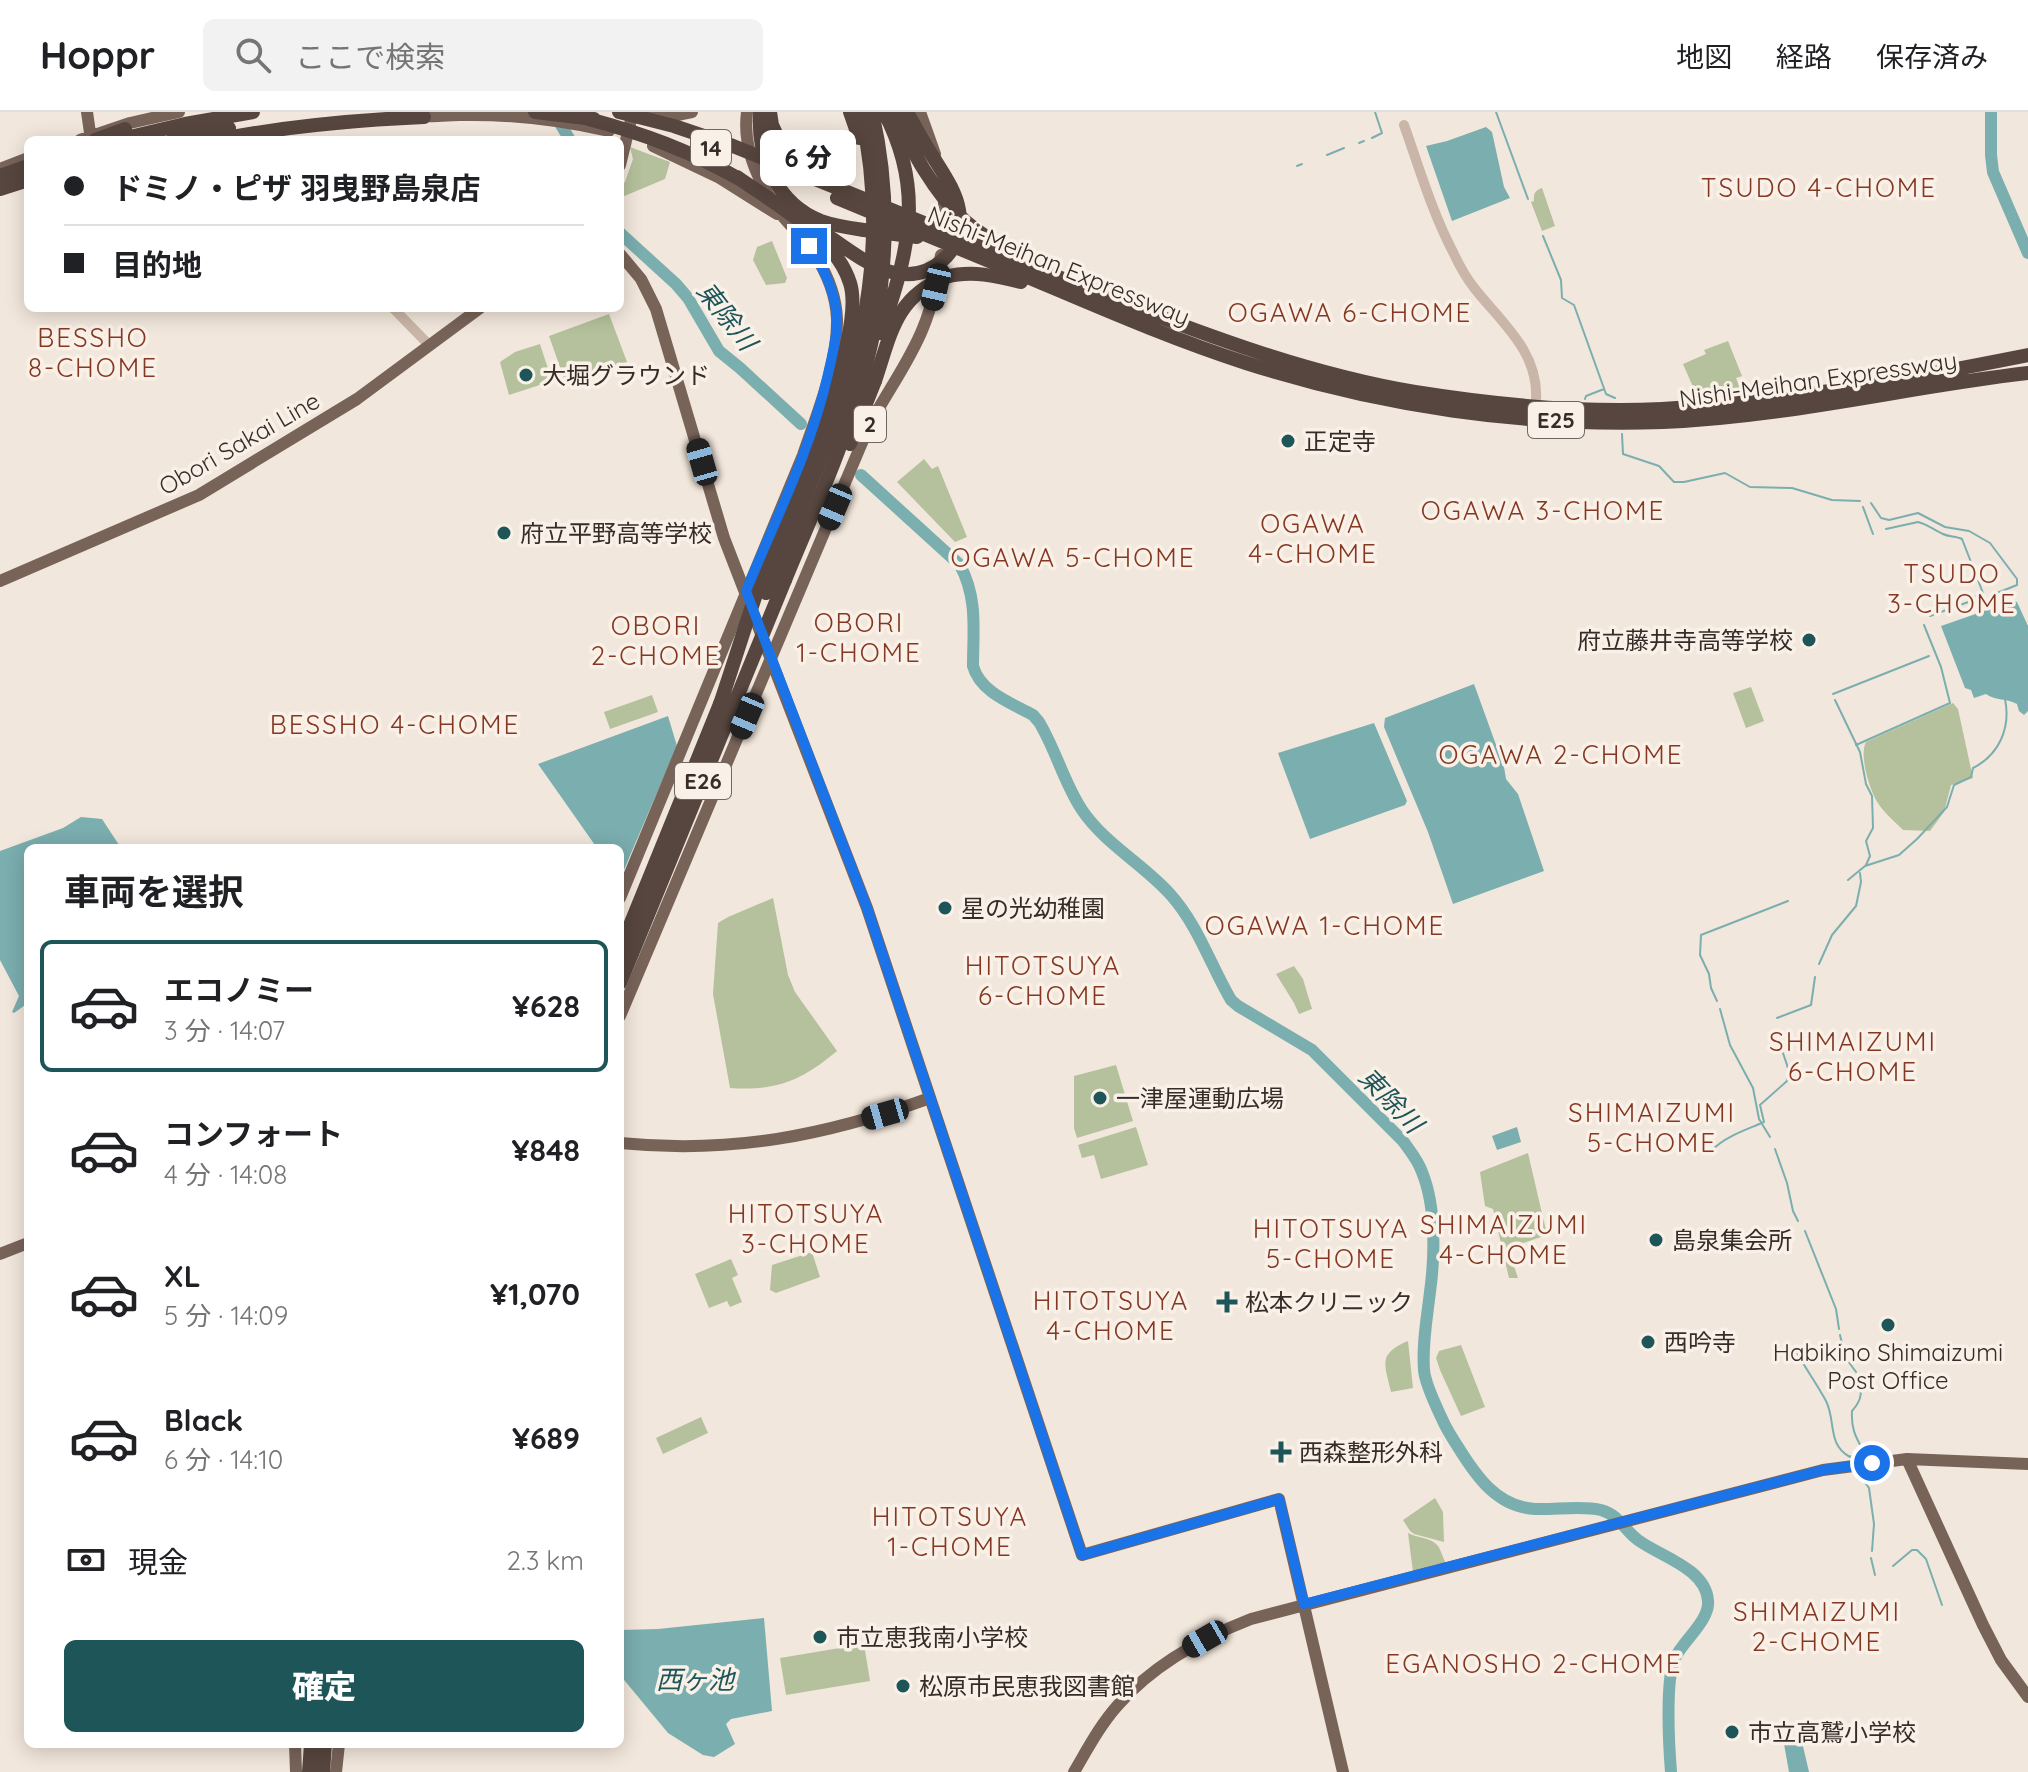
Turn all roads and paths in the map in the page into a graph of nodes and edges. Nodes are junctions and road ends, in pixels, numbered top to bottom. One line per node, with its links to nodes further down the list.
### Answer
1 (87, 112): 23 (main road)
2 (179, 112): 24 (main road)
3 (196, 112): 25 (highway)
4 (253, 112): 26 (highway)
5 (352, 112): 27 (highway)
6 (619, 112): 39 (highway, 14, bridge)
7 (634, 112): 8 (main road); 30 (main road)
8 (692, 112)
9 (747, 112): 41 (main road, 2)
10 (760, 112): 39 (highway)
11 (770, 112): 40 (highway, E25, bridge)
12 (850, 112): 39 (highway)
13 (861, 112): 39 (highway, E26)
14 (872, 112): 39 (highway, E26)
15 (884, 112): 49 (highway, E26)
16 (893, 112): 43 (highway, E25, bridge)
17 (907, 112): 36 (highway, 14, bridge)
18 (920, 112): 55 (main road, 2)
19 (535, 116): 20 (main road); 21 (highway, 14, bridge)
20 (424, 117): 28 (main road); 29 (highway)
21 (581, 121): 30 (main road); 36 (highway, 14, bridge); 39 (highway, 14, bridge)
22 (1404, 125): 50 (street)
23 (89, 136)
24 (97, 136)
25 (100, 136)
26 (134, 136)
27 (193, 136)
28 (222, 136)
29 (241, 136)
30 (627, 136): 31 (main road); 41 (main road)
31 (624, 148)
32 (24, 160): 34 (main road)
33 (24, 167): 35 (highway)
34 (0, 169)
35 (0, 176)
36 (737, 177): 56 (highway, 14, bridge)
37 (24, 183): 38 (highway)
38 (0, 190)
39 (876, 215): 40 (highway, Nishi-Meihan Expressway / E25, bridge); 43 (highway, Nishi-Meihan Expressway / E25, bridge); 49 (highway, E26); 51 (highway, E26)
40 (935, 227): 43 (highway, Nishi-Meihan Expressway / E25, bridge)
41 (795, 229): 54 (main road, 2)
42 (624, 259): 54 (main road)
43 (1103, 302): 47 (highway, Nishi-Meihan Expressway / E25); 48 (highway, Nishi-Meihan Expressway / E25); 52 (highway, E26, bridge)
44 (397, 312): 46 (street)
45 (475, 312): 46 (main road, Obori Sakai Line)
46 (430, 346): 53 (main road, Obori Sakai Line)
47 (2028, 355)
48 (2028, 373)
49 (857, 397): 51 (highway, E26)
50 (1536, 400)
51 (840, 428): 52 (highway, E26); 56 (highway, E26, bridge)
52 (785, 580): 61 (highway, E26, bridge)
53 (0, 581)
54 (746, 591): 55 (main road); 58 (main road, 2)
55 (771, 657): 62 (main road, 2); 63 (main road)
56 (720, 704): 57 (highway, E26)
57 (714, 719): 59 (highway); 60 (highway, E26)
58 (624, 888)
59 (624, 917)
60 (624, 940)
61 (624, 973)
62 (624, 1006)
63 (930, 1098): 64 (main road); 69 (main road)
64 (624, 1143)
65 (24, 1245): 66 (main road)
66 (0, 1254)
67 (1907, 1459): 68 (main road); 69 (main road); 70 (main road)
68 (2028, 1464)
69 (1304, 1604): 79 (main road); 80 (main road)
70 (2028, 1697)
71 (295, 1748): 75 (main road)
72 (311, 1748): 76 (highway)
73 (325, 1748): 77 (highway)
74 (339, 1748): 78 (main road)
75 (296, 1772)
76 (309, 1772)
77 (323, 1772)
78 (336, 1772)
79 (1074, 1772)
80 (1343, 1772)

